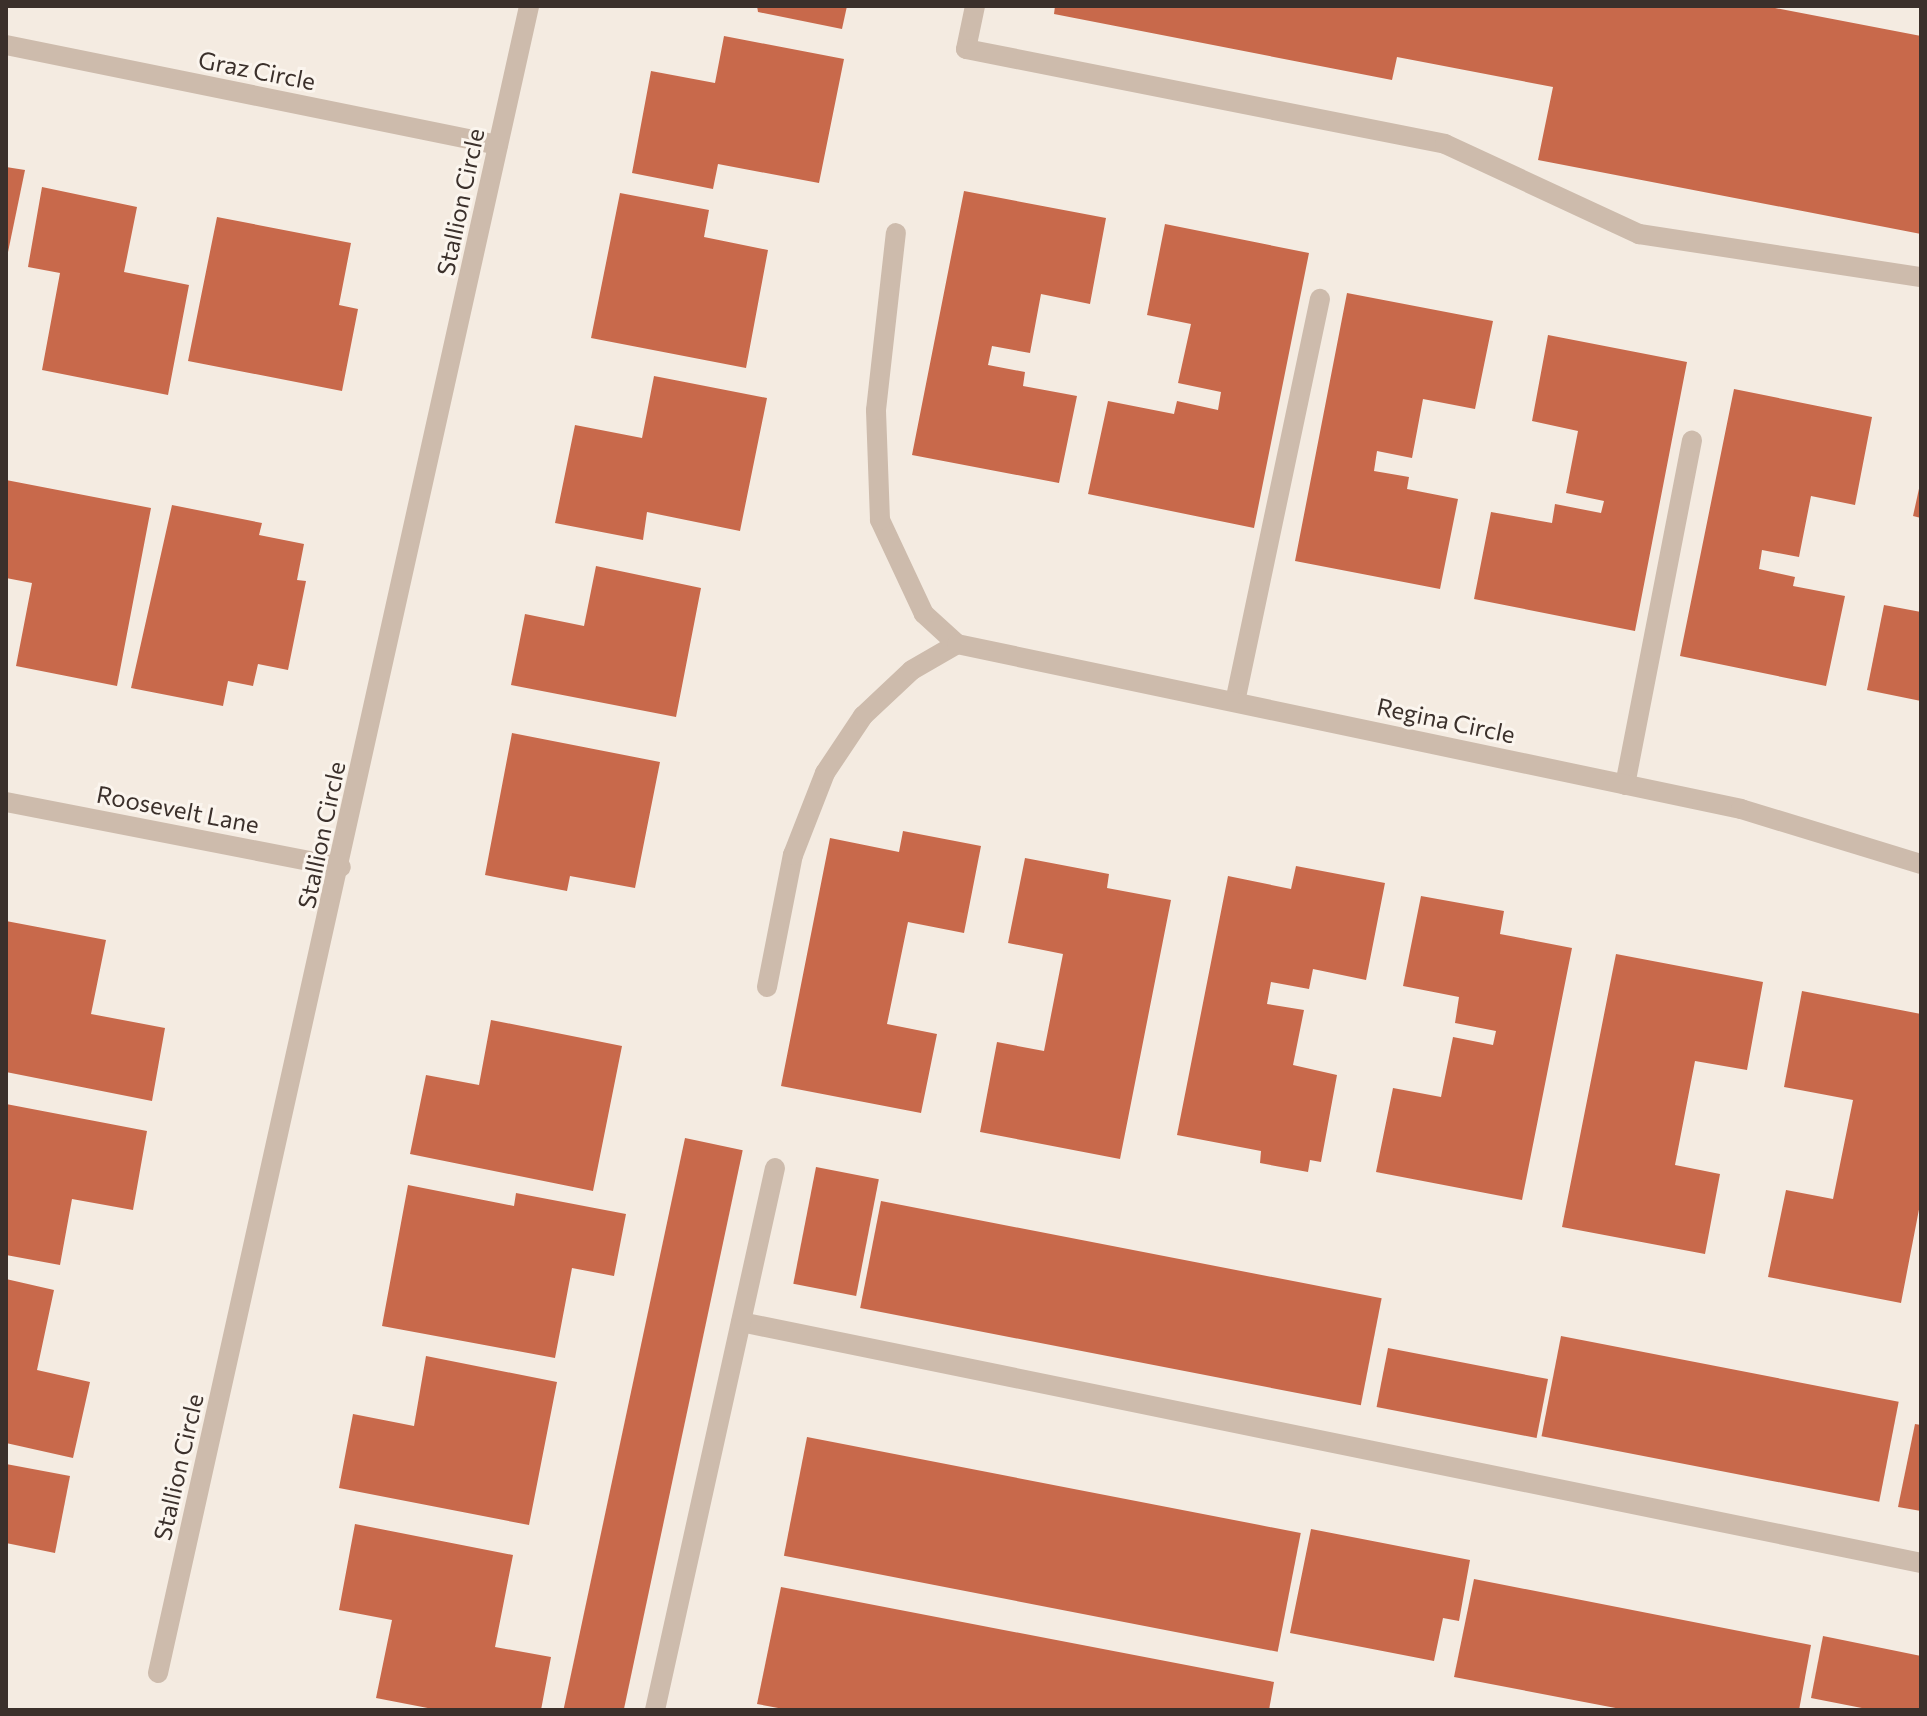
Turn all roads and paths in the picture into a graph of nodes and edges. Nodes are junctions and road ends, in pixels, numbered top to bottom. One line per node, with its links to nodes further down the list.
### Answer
1 (529, 6): 4 (street, Stallion Circle)
2 (975, 6): 6 (street)
3 (6, 45): 4 (street, Graz Circle)
4 (498, 145): 14 (street, Stallion Circle)
5 (896, 233): 9 (street)
6 (1921, 277)
7 (1320, 299): 10 (street)
8 (1692, 440): 11 (street)
9 (957, 644): 10 (street, Regina Circle); 15 (street)
10 (1235, 702): 11 (street, Regina Circle)
11 (1625, 785): 13 (street, Regina Circle)
12 (6, 802): 14 (street, Roosevelt Lane)
13 (1921, 864)
14 (341, 867): 19 (street, Stallion Circle)
15 (767, 987)
16 (775, 1168): 17 (street)
17 (741, 1322): 18 (street); 20 (street)
18 (1921, 1563)
19 (158, 1673)
20 (655, 1710)

